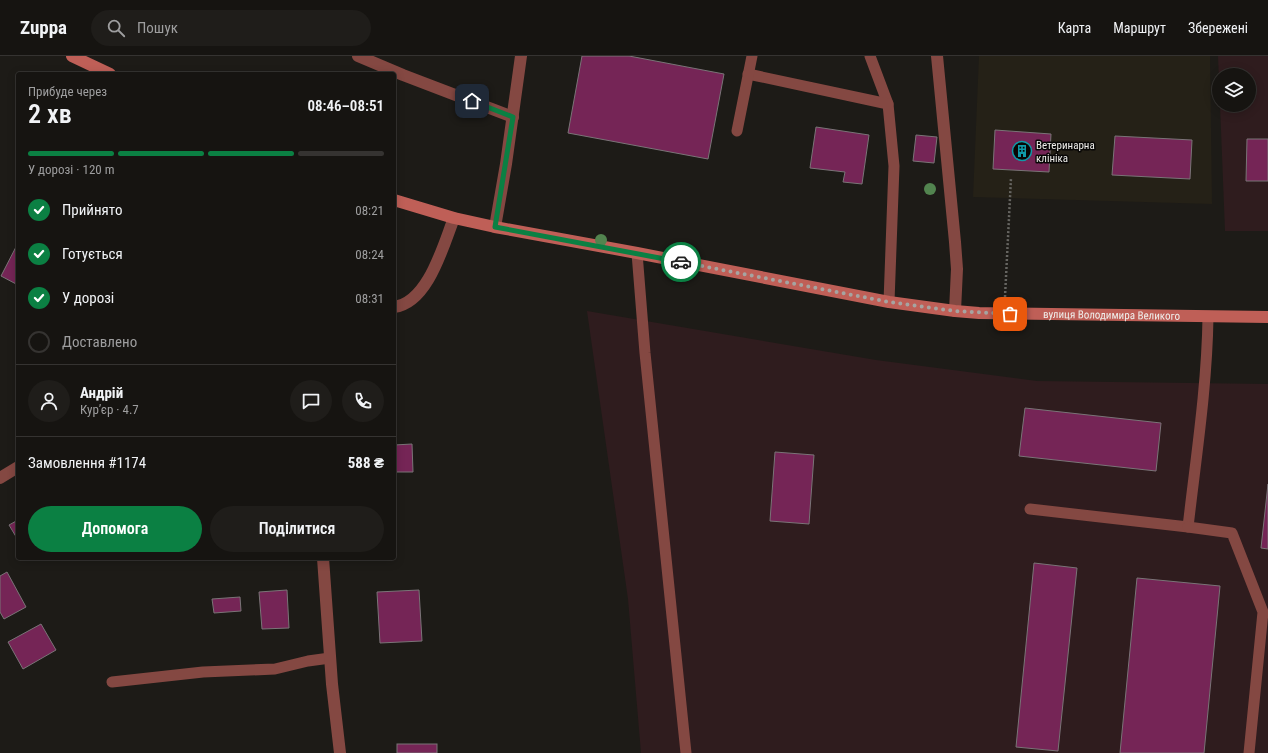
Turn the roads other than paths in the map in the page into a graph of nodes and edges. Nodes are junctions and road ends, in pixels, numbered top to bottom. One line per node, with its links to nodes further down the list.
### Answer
1 (72, 56): 7 (main road)
2 (358, 56): 9 (street)
3 (520, 56): 12 (street)
4 (752, 56): 10 (lane)
5 (870, 56): 11 (lane)
6 (937, 56): 20 (street)
7 (106, 72)
8 (396, 72): 12 (street)
9 (396, 72)
10 (748, 74): 11 (lane); 13 (lane)
11 (888, 104): 18 (lane)
12 (513, 117): 16 (street)
13 (737, 131)
14 (396, 201): 15 (main road, вулиця Володимира Великого)
15 (454, 218): 16 (main road, вулиця Володимира Великого); 19 (street)
16 (495, 227): 17 (main road, вулиця Володимира Великого)
17 (638, 253): 18 (main road, вулиця Володимира Великого); 31 (lane)
18 (889, 302): 20 (main road, вулиця Володимира Великого)
19 (396, 307)
20 (955, 311): 21 (main road, вулиця Володимира Великого)
21 (1208, 317): 22 (main road, вулиця Володимира Великого); 26 (lane)
22 (1268, 317)
23 (16, 468): 24 (street)
24 (0, 478)
25 (1030, 509): 26 (lane)
26 (1188, 527): 32 (lane)
27 (323, 560): 28 (street)
28 (330, 658): 29 (lane); 30 (street)
29 (112, 682)
30 (340, 753)
31 (686, 753)
32 (1249, 753)

